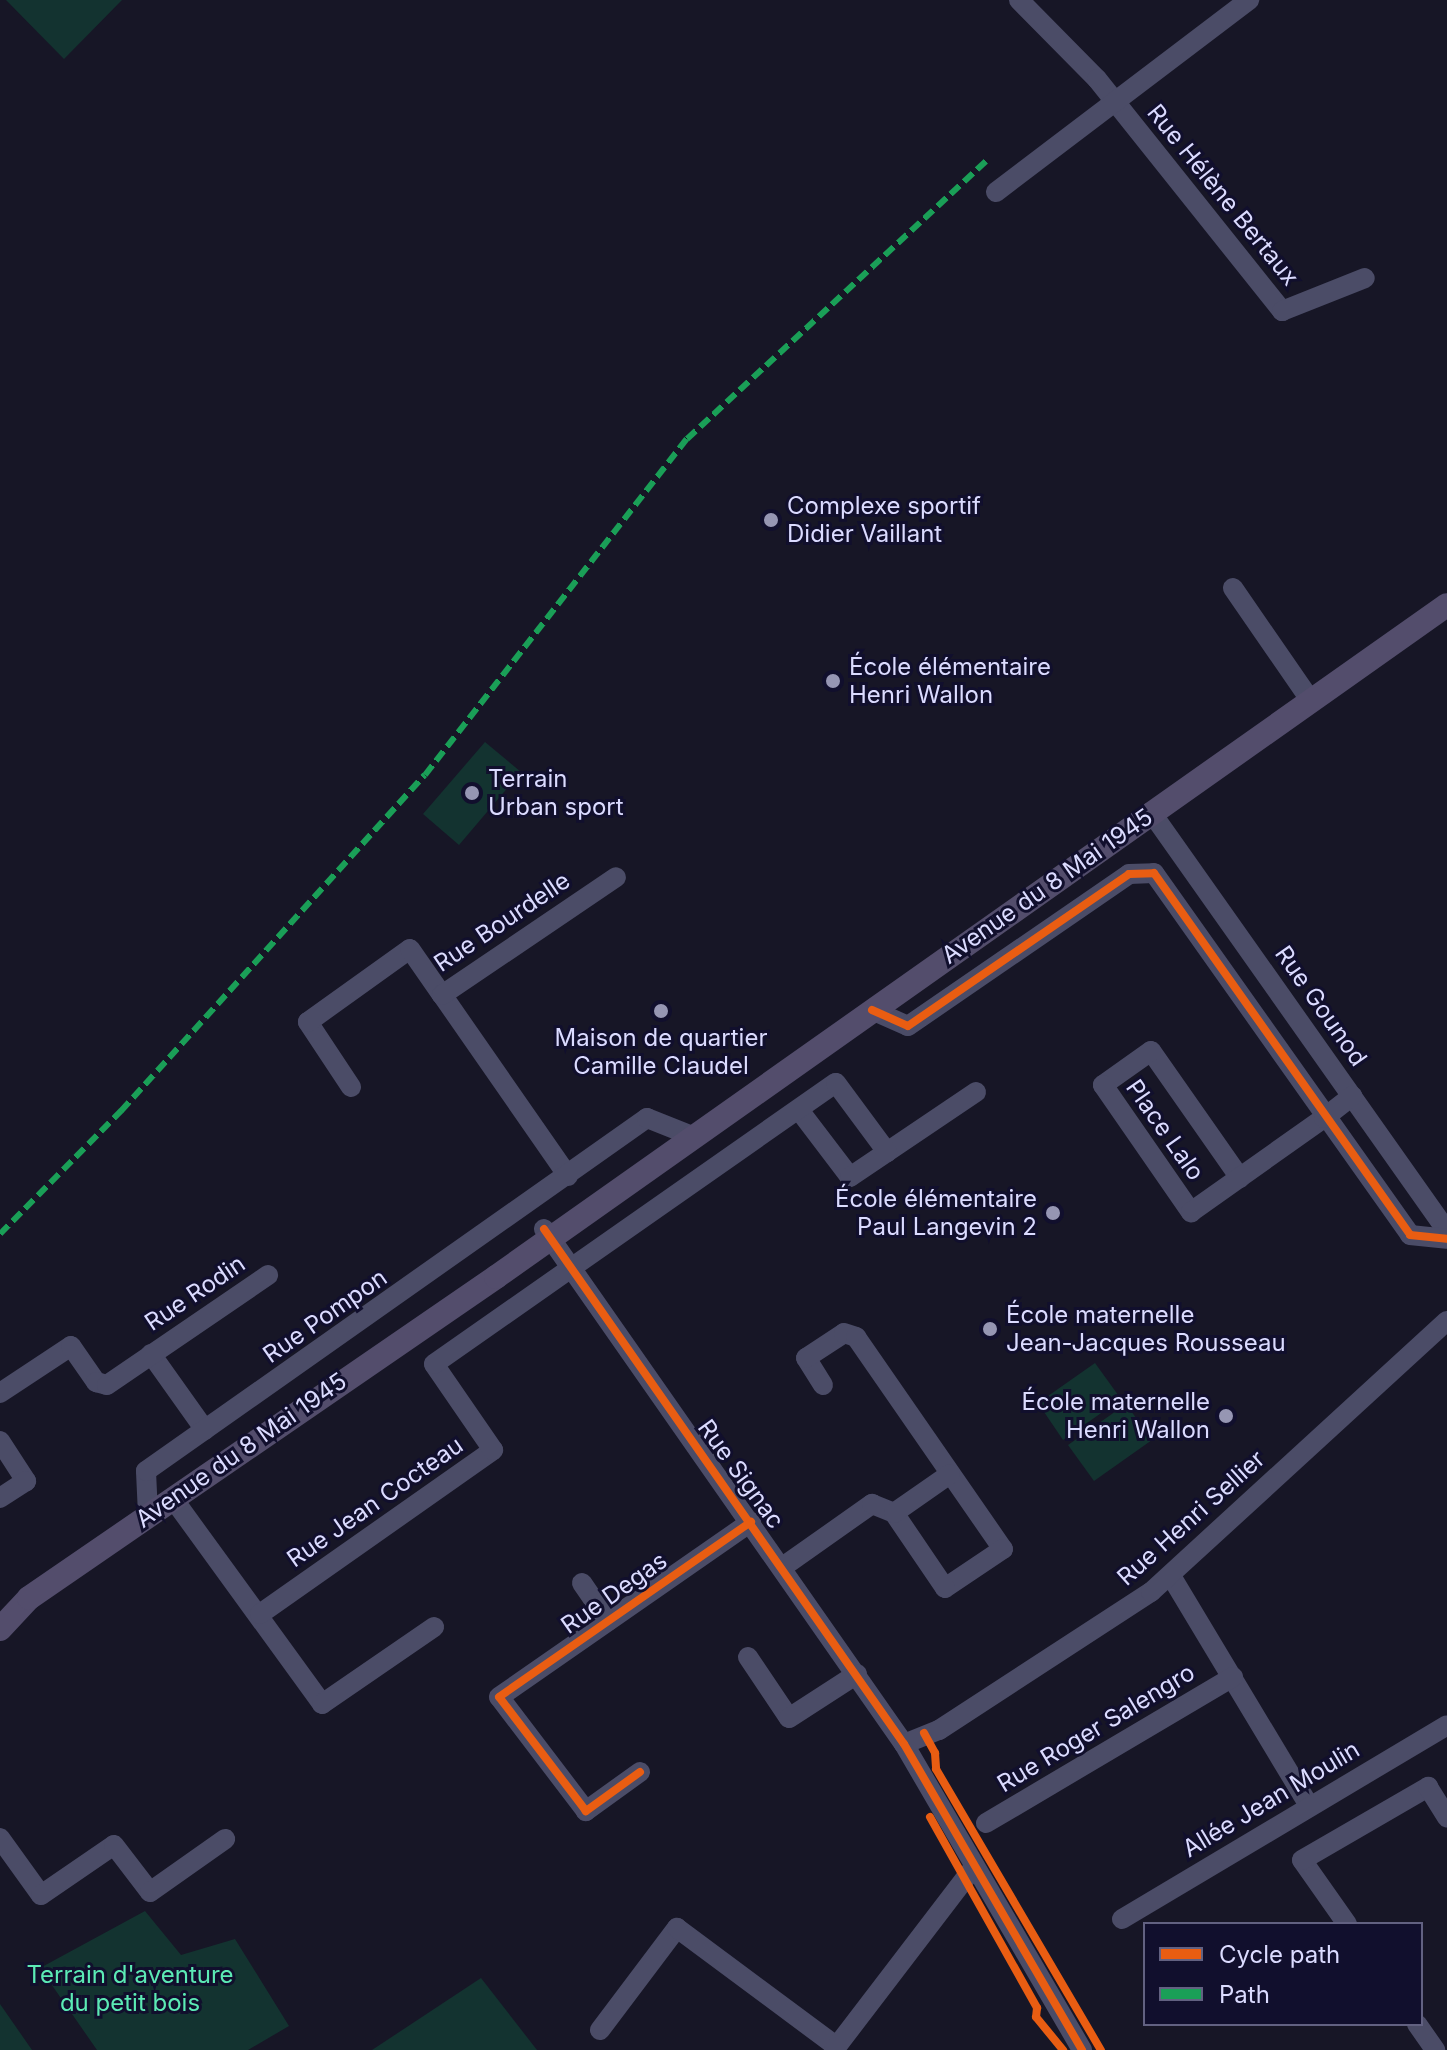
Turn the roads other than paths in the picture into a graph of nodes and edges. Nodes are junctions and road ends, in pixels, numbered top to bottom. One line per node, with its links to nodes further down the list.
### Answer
1 (1019, 0): 3 (street, Rue Hélène Bertaux)
2 (1249, 0): 3 (street)
3 (1115, 101): 4 (street); 5 (street, Rue Hélène Bertaux)
4 (996, 192)
5 (1365, 278)
6 (1233, 588): 8 (street)
7 (1447, 605): 8 (main road, Avenue du 8 Mai 1945)
8 (1311, 701): 9 (main road, Avenue du 8 Mai 1945)
9 (1151, 812): 12 (main road, Avenue du 8 Mai 1945); 15 (street, Rue Gounod)
10 (616, 877): 11 (street, Rue Bourdelle)
11 (442, 995): 13 (street); 20 (street, Rue Bourdelle)
12 (872, 1010): 17 (street); 18 (main road, Avenue du 8 Mai 1945)
13 (351, 1087)
14 (976, 1092): 19 (street)
15 (1352, 1096): 17 (street, Place Lalo); 22 (street, Rue Gounod)
16 (799, 1110): 19 (street); 19 (street); 25 (street)
17 (1324, 1118): 21 (street, Place Lalo); 24 (street)
18 (692, 1136): 20 (street, Rue Pompon); 23 (main road, Avenue du 8 Mai 1945)
19 (887, 1152)
20 (568, 1176): 31 (street, Rue Pompon)
21 (1240, 1178): 21 (street, Place Lalo)
22 (1447, 1231)
23 (548, 1233): 25 (street, Rue Signac); 35 (main road, Avenue du 8 Mai 1945)
24 (1447, 1239)
25 (572, 1268): 38 (street, Rue Signac); 44 (street, Rue Jean Cocteau)
26 (268, 1275): 28 (street, Rue Rodin)
27 (1447, 1321): 40 (street, Rue Henri Sellier)
28 (151, 1354): 30 (street, Rue Rodin); 31 (street, Rue Rodin)
29 (823, 1385): 33 (street)
30 (0, 1393)
31 (205, 1430): 37 (street, Rue Pompon)
32 (0, 1441): 34 (street)
33 (950, 1474): 36 (street); 36 (street)
34 (0, 1498)
35 (174, 1500): 37 (main road, Avenue du 8 Mai 1945); 44 (street)
36 (894, 1513): 39 (street)
37 (148, 1514): 42 (main road, Avenue du 8 Mai 1945)
38 (751, 1522): 39 (street, Rue Signac); 45 (street, Rue Degas)
39 (784, 1566): 49 (street, Rue Signac)
40 (1171, 1576): 50 (street); 52 (street, Rue Henri Sellier)
41 (582, 1583): 45 (street)
42 (29, 1598): 43 (main road, Avenue du 8 Mai 1945); 47 (main road, Avenue du 8 Mai 1945)
43 (0, 1611)
44 (260, 1614): 46 (street)
45 (608, 1621): 53 (street, Rue Degas)
46 (434, 1627)
47 (0, 1629)
48 (748, 1657): 49 (street)
49 (857, 1674): 52 (street, Rue Signac)
50 (1233, 1677): 54 (street); 56 (street, Rue Roger Salengro)
51 (1447, 1725): 54 (street, Allée Jean Moulin)
52 (904, 1744): 59 (street, Rue Signac)
53 (640, 1772)
54 (1309, 1806): 60 (street, Allée Jean Moulin)
55 (1447, 1818): 61 (street)
56 (986, 1823)
57 (0, 1838): 58 (street)
58 (225, 1839)
59 (974, 1867): 64 (street); 65 (street, Rue Signac)
60 (1122, 1919)
61 (1346, 1922)
62 (1418, 2026): 66 (street)
63 (600, 2030): 64 (street)
64 (835, 2048)
65 (1082, 2050)
66 (1435, 2050)

